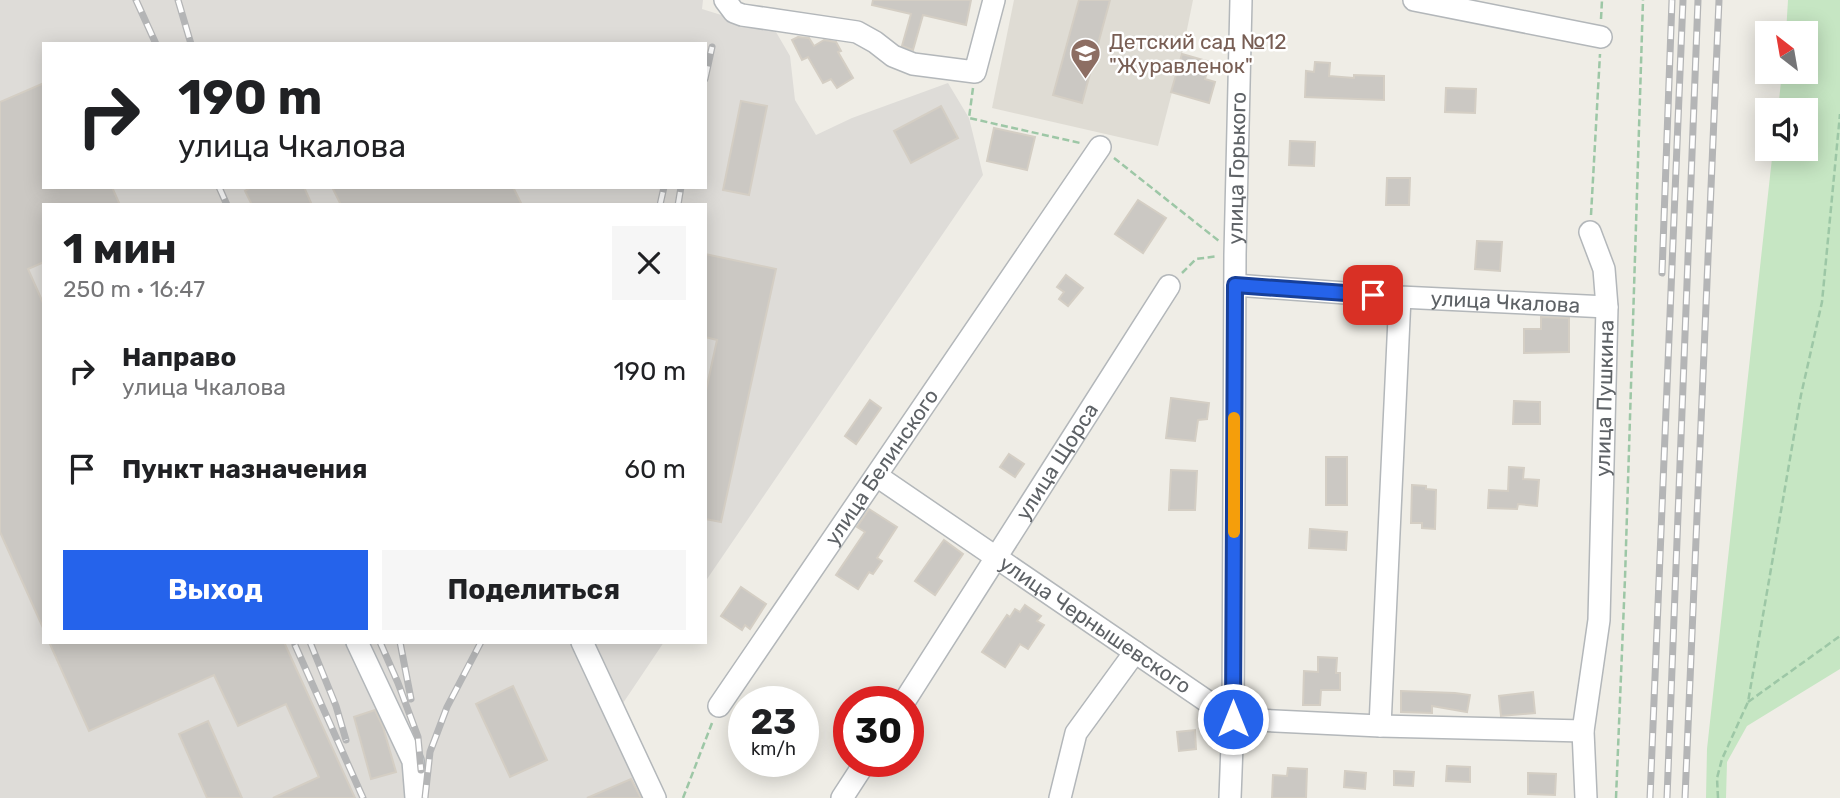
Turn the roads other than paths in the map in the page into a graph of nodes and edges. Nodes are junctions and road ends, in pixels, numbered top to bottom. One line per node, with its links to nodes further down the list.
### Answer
1 (725, 0): 2 (street)
2 (994, 0)
3 (1241, 0): 8 (street, улица Горького)
4 (1414, 0): 5 (street)
5 (1601, 37)
6 (1100, 147): 12 (street, улица Белинского)
7 (1590, 232): 11 (street, улица Пушкина)
8 (1235, 285): 10 (street, улица Чкалова); 19 (street, улица Горького)
9 (1169, 286): 13 (street, улица Щорса)
10 (1400, 297): 11 (street, улица Чкалова); 20 (street)
11 (1607, 307): 21 (street, улица Пушкина)
12 (877, 476): 13 (street, улица Чернышевского); 18 (street, улица Белинского)
13 (996, 558): 16 (street, улица Чернышевского); 17 (street, улица Щорса)
14 (358, 644): 23 (street)
15 (583, 644): 24 (street)
16 (1135, 652): 19 (street, улица Чернышевского); 26 (street)
17 (914, 686)
18 (719, 706)
19 (1233, 719): 20 (street); 27 (street, улица Горького)
20 (1380, 726): 21 (street)
21 (1583, 731): 28 (street, улица Пушкина)
22 (856, 777): 25 (street)
23 (416, 798)
24 (655, 798)
25 (842, 798)
26 (1060, 798)
27 (1230, 798)
28 (1586, 798)

